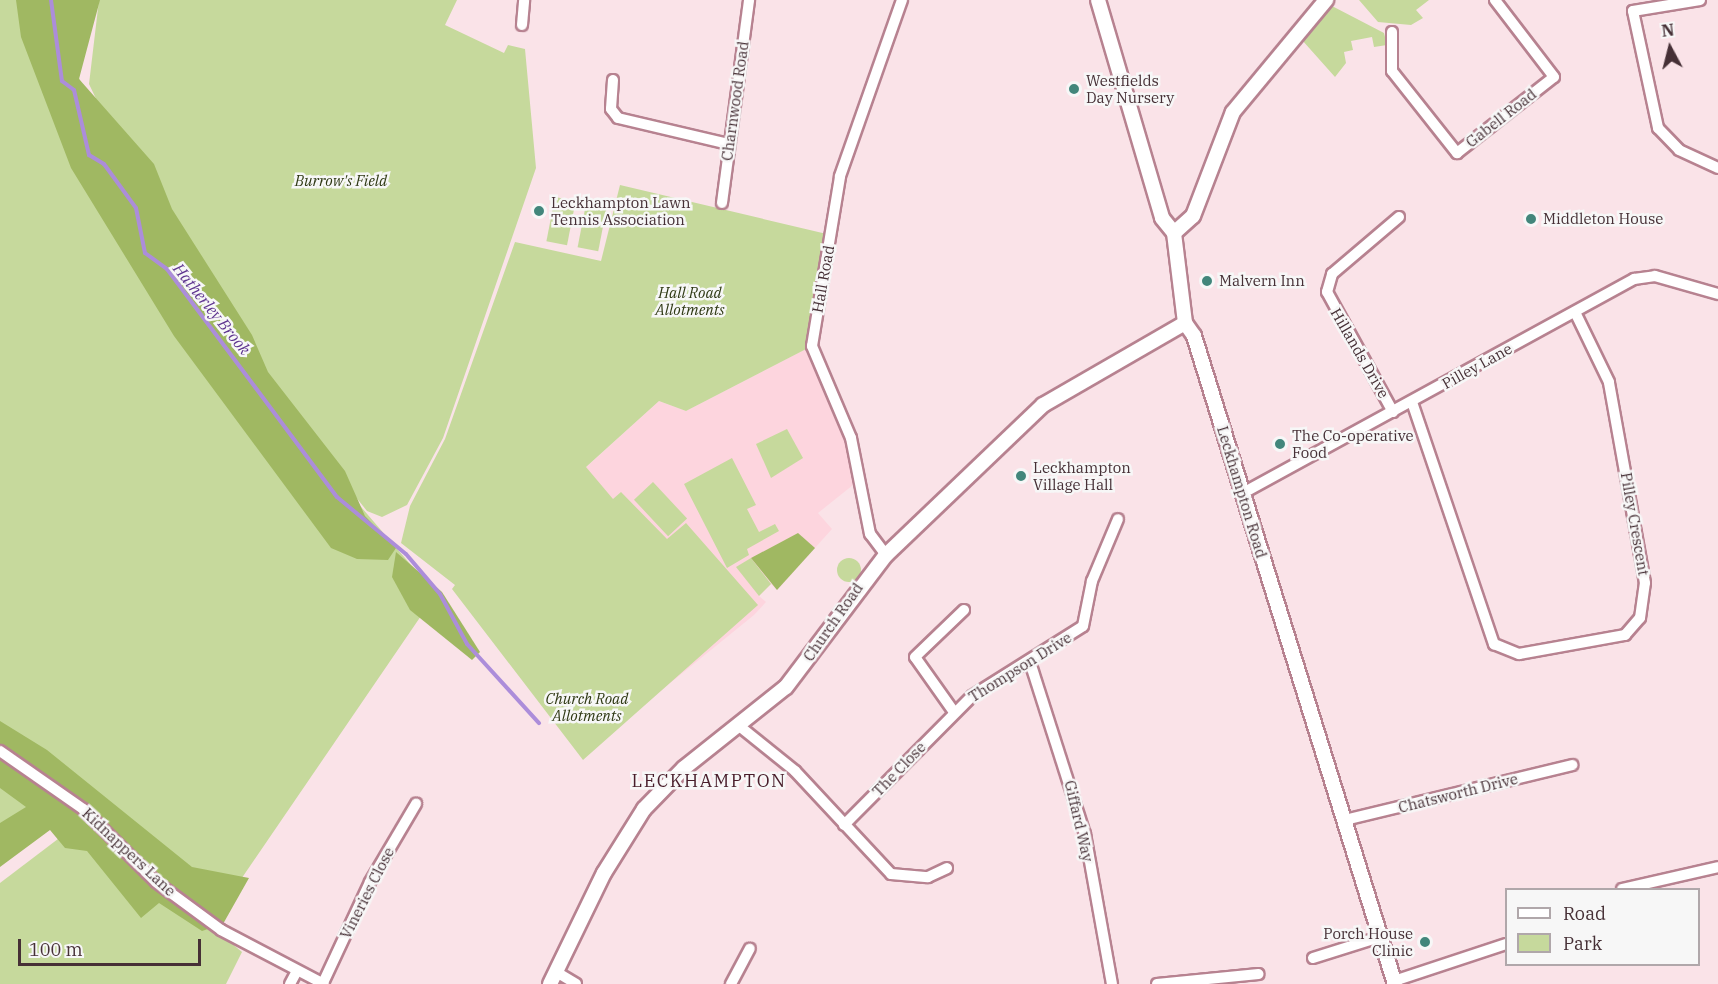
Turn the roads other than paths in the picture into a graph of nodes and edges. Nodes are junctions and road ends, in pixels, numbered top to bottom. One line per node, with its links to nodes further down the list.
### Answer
1 (524, 0): 8 (street)
2 (749, 0): 11 (street, Charnwood Road)
3 (902, 0): 23 (street, Hall Road)
4 (1098, 0): 15 (street, Leckhampton Road)
5 (1326, 0): 15 (street)
6 (1495, 0): 9 (street, Gabell Road)
7 (1700, 0): 12 (street)
8 (522, 25)
9 (1392, 32)
10 (613, 80): 11 (street)
11 (729, 144): 13 (street, Charnwood Road)
12 (1718, 168)
13 (722, 203)
14 (1399, 217): 20 (street, Hillands Drive)
15 (1174, 233): 18 (street, Leckhampton Road)
16 (1718, 294): 17 (street, Pilley Lane)
17 (1575, 312): 19 (street, Pilley Lane); 19 (street, Pilley Crescent)
18 (1185, 323): 21 (street, Leckhampton Road); 23 (street, Church Road)
19 (1412, 402): 20 (street, Pilley Lane)
20 (1393, 412): 21 (street, Pilley Lane)
21 (1243, 493): 31 (street, Leckhampton Road)
22 (1118, 519): 25 (street, Thompson Drive)
23 (886, 555): 27 (street, Church Road)
24 (964, 610): 26 (street)
25 (1030, 662): 26 (street, Thompson Drive); 48 (street, Giffard Way)
26 (954, 712): 32 (street, The Close)
27 (738, 725): 32 (street); 42 (street, Church Road)
28 (0, 751): 40 (street, Kidnappers Lane)
29 (1572, 765): 31 (street, Chatsworth Drive)
30 (416, 804): 45 (street, Vineries Close)
31 (1345, 820): 36 (street, Leckhampton Road)
32 (844, 825): 34 (street)
33 (1718, 867): 35 (street)
34 (947, 868)
35 (1626, 888)
36 (1380, 937): 39 (street); 43 (street, Leckhampton Road)
37 (1505, 944): 43 (street)
38 (750, 949): 47 (street)
39 (1313, 958)
40 (297, 971): 44 (street); 45 (street, Kidnappers Lane)
41 (1259, 974): 49 (street)
42 (554, 979): 46 (street)
43 (1394, 982)
44 (290, 984)
45 (323, 984)
46 (576, 984)
47 (731, 984)
48 (1112, 984)
49 (1156, 984)

